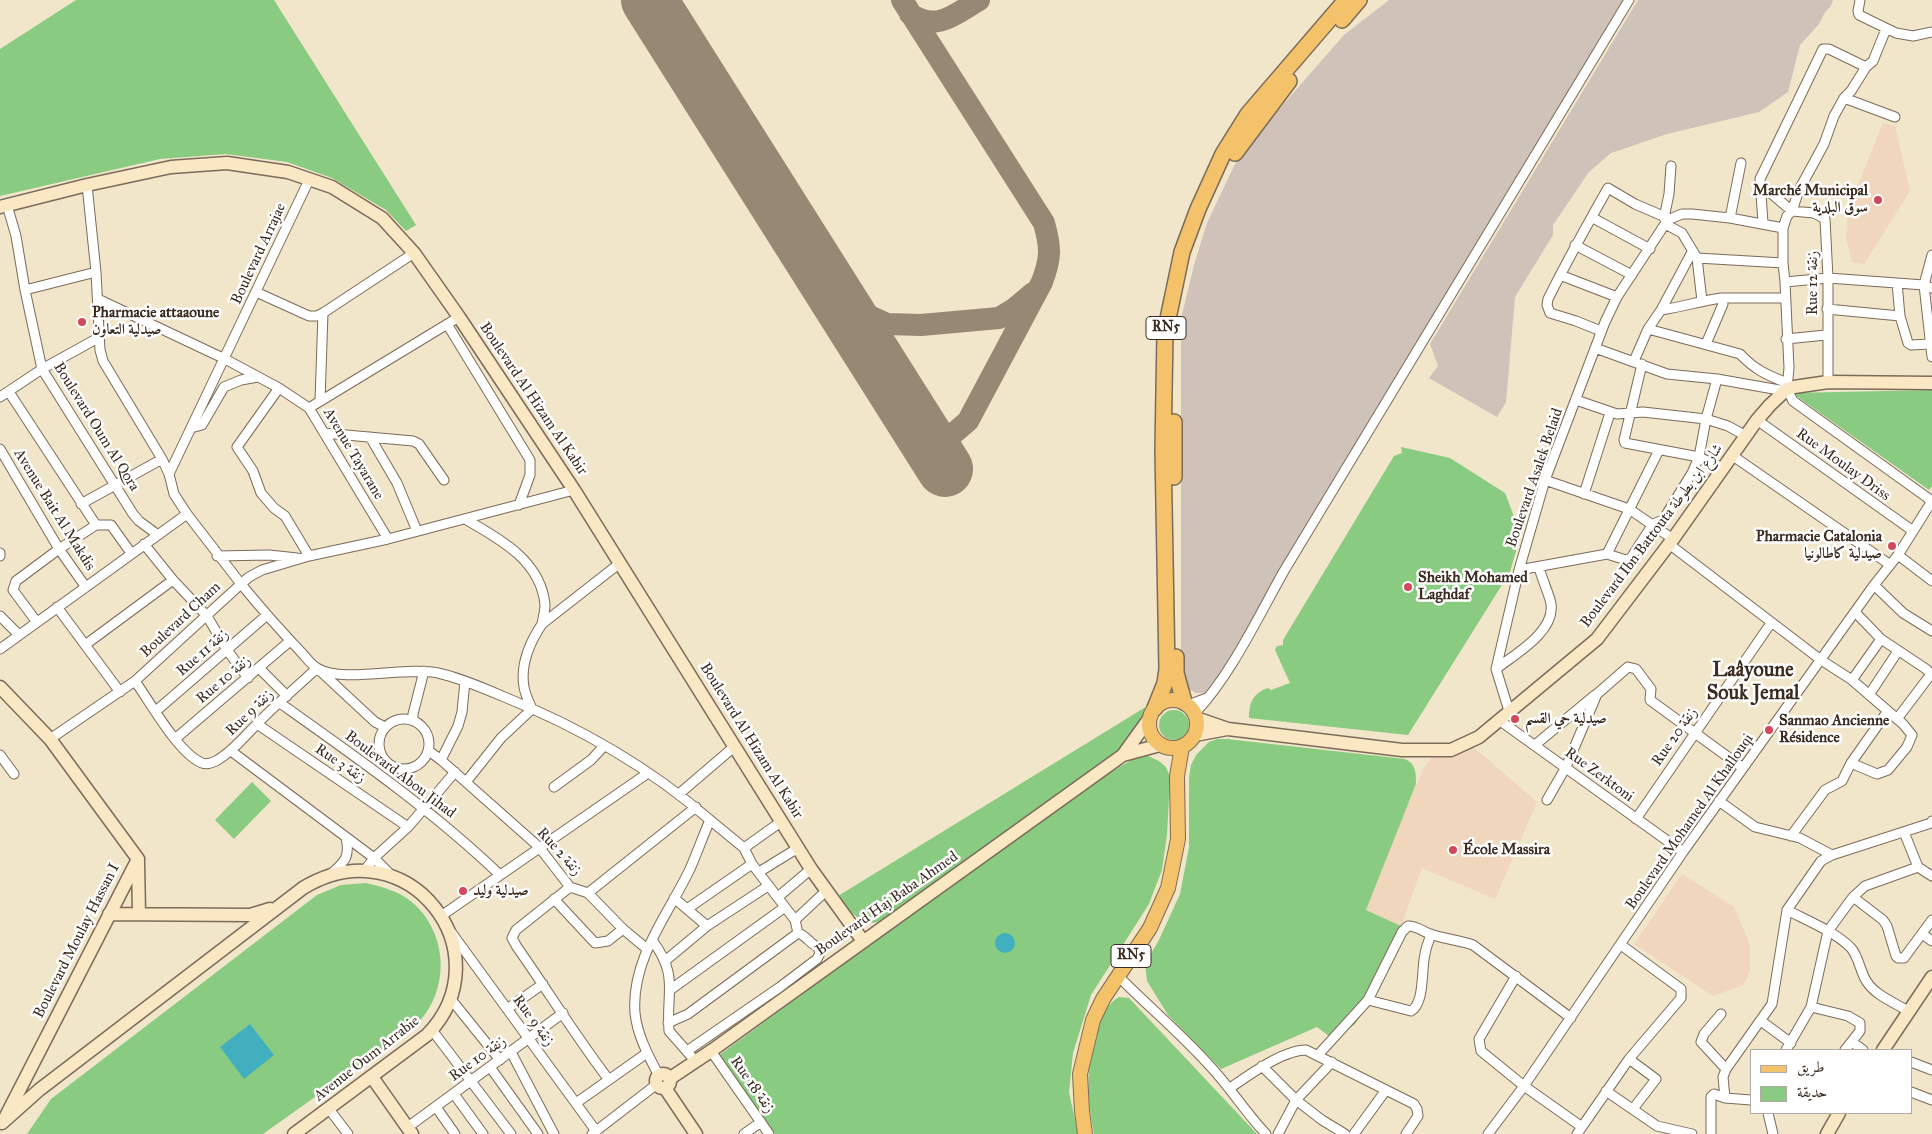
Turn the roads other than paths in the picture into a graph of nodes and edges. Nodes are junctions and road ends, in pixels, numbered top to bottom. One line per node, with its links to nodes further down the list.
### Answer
1 (1346, 0): 156 (highway, RN5)
2 (1359, 0): 152 (highway, RN5)
3 (1629, 0): 152 (street)
4 (1860, 0): 5 (street)
5 (1886, 29): 6 (street); 7 (street)
6 (1932, 32)
7 (1866, 66): 8 (street); 13 (street)
8 (1844, 98): 9 (street); 16 (street)
9 (1895, 117)
10 (1741, 163): 18 (street)
11 (1671, 166): 19 (street)
12 (309, 180): 14 (street, Boulevard Al Hizam Al Kabir); 24 (street, Boulevard Al Hizam Al Kabir); 36 (street, Boulevard Arrajae)
13 (1760, 184): 16 (street); 20 (street)
14 (87, 185): 15 (street, Boulevard Al Hizam Al Kabir); 28 (street, Boulevard Cham)
15 (4, 206): 35 (street, Boulevard Oum Al Qora)
16 (1792, 211): 21 (street); 31 (street, Rue 12 زنقة)
17 (1593, 218): 19 (street); 22 (street); 23 (street)
18 (1730, 218): 19 (street); 20 (street)
19 (1666, 220): 23 (street); 25 (street)
20 (1764, 223): 21 (street)
21 (1783, 228): 27 (street)
22 (1575, 245): 29 (street); 30 (street)
23 (1650, 249): 30 (street)
24 (414, 253): 44 (street); 46 (street, Boulevard Al Hizam Al Kabir)
25 (1695, 255): 27 (street); 41 (street); 43 (street)
26 (1932, 255): 34 (street)
27 (1783, 263): 32 (street)
28 (96, 272): 35 (street); 40 (street, Boulevard Cham)
29 (1560, 275): 37 (street); 48 (street)
30 (1632, 275): 37 (street)
31 (1828, 278): 32 (street); 33 (street); 42 (street, Rue 12 زنقة)
32 (1785, 282): 39 (street)
33 (1897, 283): 34 (street); 45 (street)
34 (1928, 286): 54 (street)
35 (24, 290): 59 (street, Boulevard Oum Al Qora)
36 (256, 292): 44 (street); 57 (street, Boulevard Arrajae)
37 (1617, 297): 48 (street)
38 (1721, 298): 39 (street); 41 (street); 53 (street)
39 (1786, 298): 52 (street)
40 (98, 299): 51 (street, Boulevard Cham); 57 (street, Avenue Tayarane)
41 (1702, 301): 43 (street)
42 (1827, 309): 45 (street); 50 (street, Rue 12 زنقة)
43 (1661, 310): 49 (street)
44 (323, 313): 69 (street)
45 (1900, 316): 54 (street)
46 (459, 317): 47 (street); 89 (street, Boulevard Al Hizam Al Kabir)
47 (447, 324): 69 (street); 93 (street)
48 (1603, 327): 55 (street, Boulevard Asalek Belaid)
49 (1648, 330): 53 (street); 58 (street)
50 (1826, 335): 52 (street); 62 (street, Rue 12 زنقة)
51 (98, 338): 59 (street); 83 (street, Boulevard Cham)
52 (1786, 338): 65 (street)
53 (1706, 344): 65 (street)
54 (1930, 344): 56 (street)
55 (1595, 348): 58 (street); 68 (street, Boulevard Asalek Belaid)
56 (1932, 356)
57 (225, 359): 60 (street, Avenue Tayarane); 75 (street, Boulevard Arrajae)
58 (1638, 363): 61 (street); 72 (street)
59 (42, 369): 66 (street); 88 (street, Boulevard Oum Al Qora)
60 (258, 377): 64 (street, Avenue Tayarane); 75 (street)
61 (1717, 379): 65 (street); 73 (street)
62 (1828, 382): 63 (street); 65 (street)
63 (1932, 383)
64 (279, 388): 70 (street, Avenue Tayarane); 110 (street)
65 (1786, 388): 74 (street, Boulevard Ibn Battouta شارع ابن بطوطة); 91 (street)
66 (9, 392): 67 (street); 92 (street)
67 (0, 397)
68 (1576, 400): 71 (street); 87 (street, Boulevard Asalek Belaid)
69 (320, 401): 70 (street)
70 (309, 408): 76 (street, Avenue Tayarane)
71 (1610, 413): 72 (street); 90 (street)
72 (1630, 413): 73 (street); 80 (street)
73 (1706, 419): 77 (street); 82 (street)
74 (1757, 420): 77 (street, Boulevard Ibn Battouta شارع ابن بطوطة); 100 (street, Rue Moulay Driss)
75 (191, 428): 85 (street, Boulevard Arrajae)
76 (324, 433): 78 (street); 102 (street, Avenue Tayarane)
77 (1746, 436): 81 (street, Boulevard Ibn Battouta شارع ابن بطوطة)
78 (370, 437): 86 (street); 99 (street)
79 (0, 449): 105 (street, Avenue Bait Al Makdis)
80 (1659, 450): 82 (street); 94 (street)
81 (1733, 456): 84 (street, Boulevard Ibn Battouta شارع ابن بطوطة); 112 (street)
82 (1699, 457): 84 (street); 97 (street)
83 (162, 459): 85 (street, Boulevard Cham); 88 (street)
84 (1724, 469): 103 (street, Boulevard Ibn Battouta شارع ابن بطوطة)
85 (169, 474): 95 (street, Boulevard Cham)
86 (444, 480)
87 (1545, 480): 90 (street); 114 (street, Boulevard Asalek Belaid)
88 (115, 485): 92 (street); 101 (street, Boulevard Oum Al Qora)
89 (574, 490): 93 (street); 111 (street, Boulevard Al Hizam Al Kabir)
90 (1584, 494): 94 (street)
91 (1932, 501): 100 (street, Boulevard Mohamed Al Khallouqi)
92 (81, 504): 98 (street)
93 (520, 504): 96 (street)
94 (1630, 509): 97 (street); 107 (street)
95 (187, 514): 101 (street); 109 (street, Boulevard Cham)
96 (465, 519): 99 (street); 127 (street)
97 (1653, 524): 103 (street); 107 (street)
98 (96, 525): 105 (street); 106 (street)
99 (417, 531): 102 (street)
100 (1913, 531): 108 (street, Boulevard Mohamed Al Khallouqi)
101 (158, 535): 104 (street)
102 (388, 539): 110 (street)
103 (1671, 542): 126 (street); 153 (street, Boulevard Ibn Battouta شارع ابن بطوطة)
104 (144, 544): 106 (street); 115 (street)
105 (59, 549): 119 (street, Avenue Bait Al Makdis); 125 (street)
106 (131, 553): 119 (street)
107 (1607, 554): 113 (street)
108 (1898, 555): 112 (street, Boulevard Mohamed Al Khallouqi); 116 (street)
109 (218, 556): 110 (street); 117 (street, Boulevard Cham)
110 (306, 558): 117 (street)
111 (620, 564): 127 (street); 169 (street, Boulevard Al Hizam Al Kabir)
112 (1889, 564): 118 (street, Boulevard Mohamed Al Khallouqi)
113 (1539, 567): 114 (street); 139 (street)
114 (1519, 570): 139 (street, Boulevard Asalek Belaid)
115 (173, 580): 124 (street); 132 (street)
116 (1932, 581)
117 (241, 584): 122 (street); 124 (street, Boulevard Cham)
118 (1874, 585): 121 (street, Boulevard Mohamed Al Khallouqi); 128 (street)
119 (85, 586): 120 (street)
120 (57, 607): 125 (street); 132 (street)
121 (1855, 612): 130 (street); 136 (street, Boulevard Mohamed Al Khallouqi)
122 (267, 615): 131 (street); 134 (street, Rue 11 زنقة)
123 (0, 616): 129 (street)
124 (207, 616): 134 (street); 143 (street, Boulevard Cham)
125 (36, 621): 129 (street)
126 (1771, 623): 136 (street); 163 (street, Rue 20 زنقة)
127 (542, 624): 151 (street)
128 (1932, 631)
129 (18, 634): 133 (street)
130 (1881, 638): 135 (street); 142 (street)
131 (290, 640): 137 (street, Rue 10 زنقة); 138 (street)
132 (85, 645): 146 (street)
133 (0, 649)
134 (227, 650): 141 (street); 154 (street, Rue 11 زنقة)
135 (1898, 651): 148 (street); 157 (street)
136 (1822, 660): 142 (street); 180 (street, Boulevard Mohamed Al Khallouqi)
137 (259, 668): 141 (street, Rue 10 زنقة); 149 (street)
138 (317, 668): 140 (street); 149 (street, Rue 9 زنقة); 161 (street)
139 (1496, 669): 153 (street)
140 (424, 671): 144 (street); 158 (street)
141 (248, 678): 166 (street, Rue 10 زنقة)
142 (1852, 680): 148 (street)
143 (135, 681): 146 (street, Boulevard Cham); 154 (street)
144 (465, 681): 151 (street); 176 (street)
145 (0, 687): 165 (street, Boulevard Moulay Hassan I)
146 (120, 692): 165 (street, Boulevard Cham)
147 (1597, 694): 163 (street); 167 (street); 179 (street)
148 (1869, 695): 155 (street)
149 (287, 696): 150 (street, Rue 9 زنقة)
150 (280, 703): 160 (street, Rue 9 زنقة); 184 (street, Boulevard Abou Jihad)
151 (532, 709): 168 (street); 186 (street)
152 (1191, 710): 156 (main road); 162 (street); 164 (main road, RN5)
153 (1509, 710): 159 (street, Boulevard Ibn Battouta شارع ابن بطوطة)
154 (156, 711): 166 (street)
155 (1887, 712): 157 (street); 177 (street)
156 (1152, 714): 170 (main road, RN5); 175 (street)
157 (1898, 719): 177 (street)
158 (413, 720): 161 (street); 173 (street)
159 (1499, 720): 162 (street, Boulevard Ibn Battouta شارع ابن بطوطة); 167 (street, Rue Zerktoni)
160 (257, 724): 172 (street, Rue 9 زنقة); 197 (street, Rue 3 زنقة)
161 (385, 727): 178 (street)
162 (1228, 729): 164 (street)
163 (1695, 733): 180 (street); 193 (street, Rue 20 زنقة)
164 (1195, 735): 171 (main road)
165 (50, 739): 207 (street, Boulevard Moulay Hassan I)
166 (175, 739): 172 (street, Rue 9 زنقة)
167 (1535, 745): 179 (street, Rue Zerktoni)
168 (604, 746): 182 (street); 187 (street)
169 (736, 746): 188 (street); 195 (street, Boulevard Al Hizam Al Kabir)
170 (1162, 746): 171 (main road); 175 (street); 185 (main road, RN5)
171 (1182, 747): 185 (main road, RN5)
172 (231, 751): 200 (street)
173 (429, 751): 176 (street, Rue 2 زنقة); 178 (street)
174 (0, 755): 183 (street)
175 (1124, 755): 242 (street, Boulevard Haj Baba Ahmed)
176 (441, 760): 181 (street, Rue 2 زنقة)
177 (1851, 763): 199 (street)
178 (388, 764): 184 (street)
179 (1566, 768): 189 (street); 193 (street, Rue Zerktoni)
180 (1743, 768): 190 (street, Boulevard Mohamed Al Khallouqi)
181 (455, 772): 186 (street, Rue 2 زنقة); 192 (street)
182 (648, 773): 188 (street); 201 (street)
183 (14, 774)
184 (381, 775): 192 (street, Boulevard Abou Jihad)
185 (1177, 776): 247 (main road, RN5)
186 (466, 782): 201 (street, Rue 2 زنقة)
187 (554, 787)
188 (679, 794): 191 (street)
189 (1547, 800)
190 (1719, 801): 199 (street); 204 (street, Boulevard Mohamed Al Khallouqi)
191 (696, 807): 194 (street); 220 (street)
192 (422, 809): 197 (street); 214 (street, Boulevard Abou Jihad)
193 (1636, 819): 204 (street, Rue Zerktoni)
194 (710, 820): 202 (street); 223 (street)
195 (782, 821): 202 (street); 203 (street, Boulevard Al Hizam Al Kabir)
196 (1932, 822): 198 (street)
197 (408, 827): 206 (street)
198 (1904, 832): 205 (street); 209 (street)
199 (1791, 836): 205 (street)
200 (346, 837): 206 (street); 213 (street)
201 (539, 846): 214 (street); 218 (street, Rue 2 زنقة)
202 (744, 848): 208 (street)
203 (798, 848): 210 (street, Boulevard Al Hizam Al Kabir); 212 (street)
204 (1683, 852): 244 (street, Boulevard Mohamed Al Khallouqi)
205 (1832, 855): 228 (street)
206 (374, 858): 211 (street); 215 (street)
207 (138, 859): 229 (street, Boulevard Moulay Hassan I); 230 (street)
208 (752, 864): 212 (street); 227 (street)
209 (1918, 868): 216 (street); 222 (street)
210 (811, 869): 219 (street, Boulevard Al Hizam Al Kabir); 221 (street)
211 (365, 870): 213 (street, Avenue Oum Arrabie); 215 (street, Avenue Oum Arrabie)
212 (759, 872): 217 (street)
213 (331, 874): 225 (street, Avenue Oum Arrabie)
214 (500, 874): 231 (street)
215 (392, 876): 231 (street, Avenue Oum Arrabie)
216 (1932, 876)
217 (768, 886): 221 (street); 234 (street)
218 (570, 887): 220 (street, Rue 2 زنقة); 224 (street)
219 (826, 891): 232 (street); 242 (street, Boulevard Al Hizam Al Kabir)
220 (588, 893): 236 (street, Rue 2 زنقة)
221 (778, 897): 226 (street)
222 (1853, 897): 237 (street); 240 (street)
223 (674, 898): 227 (street); 241 (street)
224 (554, 899): 236 (street); 250 (street)
225 (284, 903): 230 (street); 304 (street)
226 (785, 907): 232 (street); 251 (street)
227 (687, 909): 234 (street)
228 (1788, 910): 237 (street); 260 (street)
229 (109, 914): 230 (street); 304 (street, Boulevard Moulay Hassan I)
230 (139, 914)
231 (440, 915): 235 (street, Avenue Oum Arrabie)
232 (795, 920): 238 (street)
233 (1932, 920): 240 (street)
234 (707, 926): 246 (street)
235 (448, 928): 252 (street, Avenue Oum Arrabie); 255 (street, Rue 9 زنقة)
236 (623, 929): 245 (street, Rue 2 زنقة)
237 (1828, 932): 254 (street); 256 (street)
238 (798, 933): 261 (street); 269 (street)
239 (1431, 934): 248 (street); 253 (street); 253 (street)
240 (1922, 934): 243 (street)
241 (652, 940): 245 (street); 246 (street)
242 (863, 941): 270 (street, Boulevard Haj Baba Ahmed)
243 (1932, 941)
244 (1621, 946): 259 (street, Boulevard Mohamed Al Khallouqi); 274 (street)
245 (647, 949): 272 (street)
246 (665, 961): 251 (street)
247 (1118, 976): 288 (street); 319 (main road, RN5)
248 (1516, 976): 259 (street); 287 (street)
249 (1932, 977): 256 (street)
250 (543, 984): 255 (street); 257 (street)
251 (670, 990): 261 (street)
252 (450, 998): 262 (street, Avenue Oum Arrabie); 275 (street)
253 (1368, 1000): 273 (street)
254 (1811, 1007): 264 (street); 265 (street)
255 (507, 1009): 263 (street, Rue 9 زنقة)
256 (1908, 1011): 268 (street)
257 (563, 1013): 263 (street, Rue 10 زنقة); 284 (street)
258 (1721, 1014): 281 (street)
259 (1571, 1018): 287 (street, Boulevard Mohamed Al Khallouqi)
260 (1761, 1021): 265 (street); 281 (street)
261 (668, 1023): 269 (street)
262 (432, 1030): 283 (street, Avenue Oum Arrabie); 285 (street)
263 (529, 1039): 271 (street, Rue 10 زنقة); 297 (street, Rue 9 زنقة)
264 (1852, 1042): 266 (street); 267 (street)
265 (1788, 1047)
266 (1846, 1049)
267 (1862, 1049)
268 (1884, 1049)
269 (687, 1051): 276 (street)
270 (711, 1051): 276 (street, Boulevard Haj Baba Ahmed); 303 (street, Rue 18 زنقة)
271 (511, 1052): 275 (street, Rue 10 زنقة); 315 (street)
272 (647, 1053): 284 (street); 286 (street)
273 (1318, 1055): 277 (street); 279 (street)
274 (1629, 1059): 290 (street); 300 (street)
275 (500, 1060): 280 (street, Rue 10 زنقة)
276 (695, 1062): 286 (street, Boulevard Haj Baba Ahmed)
277 (1332, 1062): 289 (street); 294 (street)
278 (1912, 1062): 282 (street)
279 (1262, 1066): 288 (street); 294 (street)
280 (490, 1067): 285 (street, Rue 10 زنقة); 314 (street)
281 (1726, 1069): 293 (street)
282 (1932, 1070)
283 (372, 1077): 299 (street, Avenue Oum Arrabie); 305 (street)
284 (609, 1080): 297 (street)
285 (471, 1081): 292 (street, Rue 10 زنقة); 313 (street)
286 (663, 1082): 307 (street, Boulevard Haj Baba Ahmed); 316 (street)
287 (1524, 1086): 306 (street); 325 (street, Boulevard Mohamed Al Khallouqi)
288 (1230, 1088): 320 (street)
289 (1386, 1090): 323 (street); 324 (street)
290 (1606, 1090): 300 (street); 306 (street)
291 (1912, 1092): 296 (street)
292 (454, 1094): 298 (street, Rue 10 زنقة); 312 (street)
293 (1725, 1098): 295 (street); 327 (street)
294 (1296, 1100): 321 (street); 322 (street)
295 (1750, 1100)
296 (1932, 1100)
297 (576, 1103): 307 (street, Rue 9 زنقة)
298 (436, 1107): 305 (street, Rue 10 زنقة); 311 (street)
299 (329, 1109): 309 (street, Avenue Oum Arrabie); 310 (street)
300 (1633, 1109): 326 (street)
301 (1768, 1114): 328 (street)
302 (1839, 1114): 308 (street)
303 (761, 1122): 317 (street); 318 (street, Rue 18 زنقة)
304 (1, 1124)
305 (410, 1131)
306 (1579, 1131)
307 (594, 1133)
308 (1830, 1133)
309 (294, 1134)
310 (348, 1134)
311 (455, 1134)
312 (483, 1134)
313 (510, 1134)
314 (538, 1134)
315 (554, 1134)
316 (696, 1134)
317 (744, 1134)
318 (770, 1134)
319 (1085, 1134)
320 (1266, 1134)
321 (1278, 1134)
322 (1345, 1134)
323 (1354, 1134)
324 (1406, 1134)
325 (1488, 1134)
326 (1688, 1134)
327 (1711, 1134)
328 (1773, 1134)

